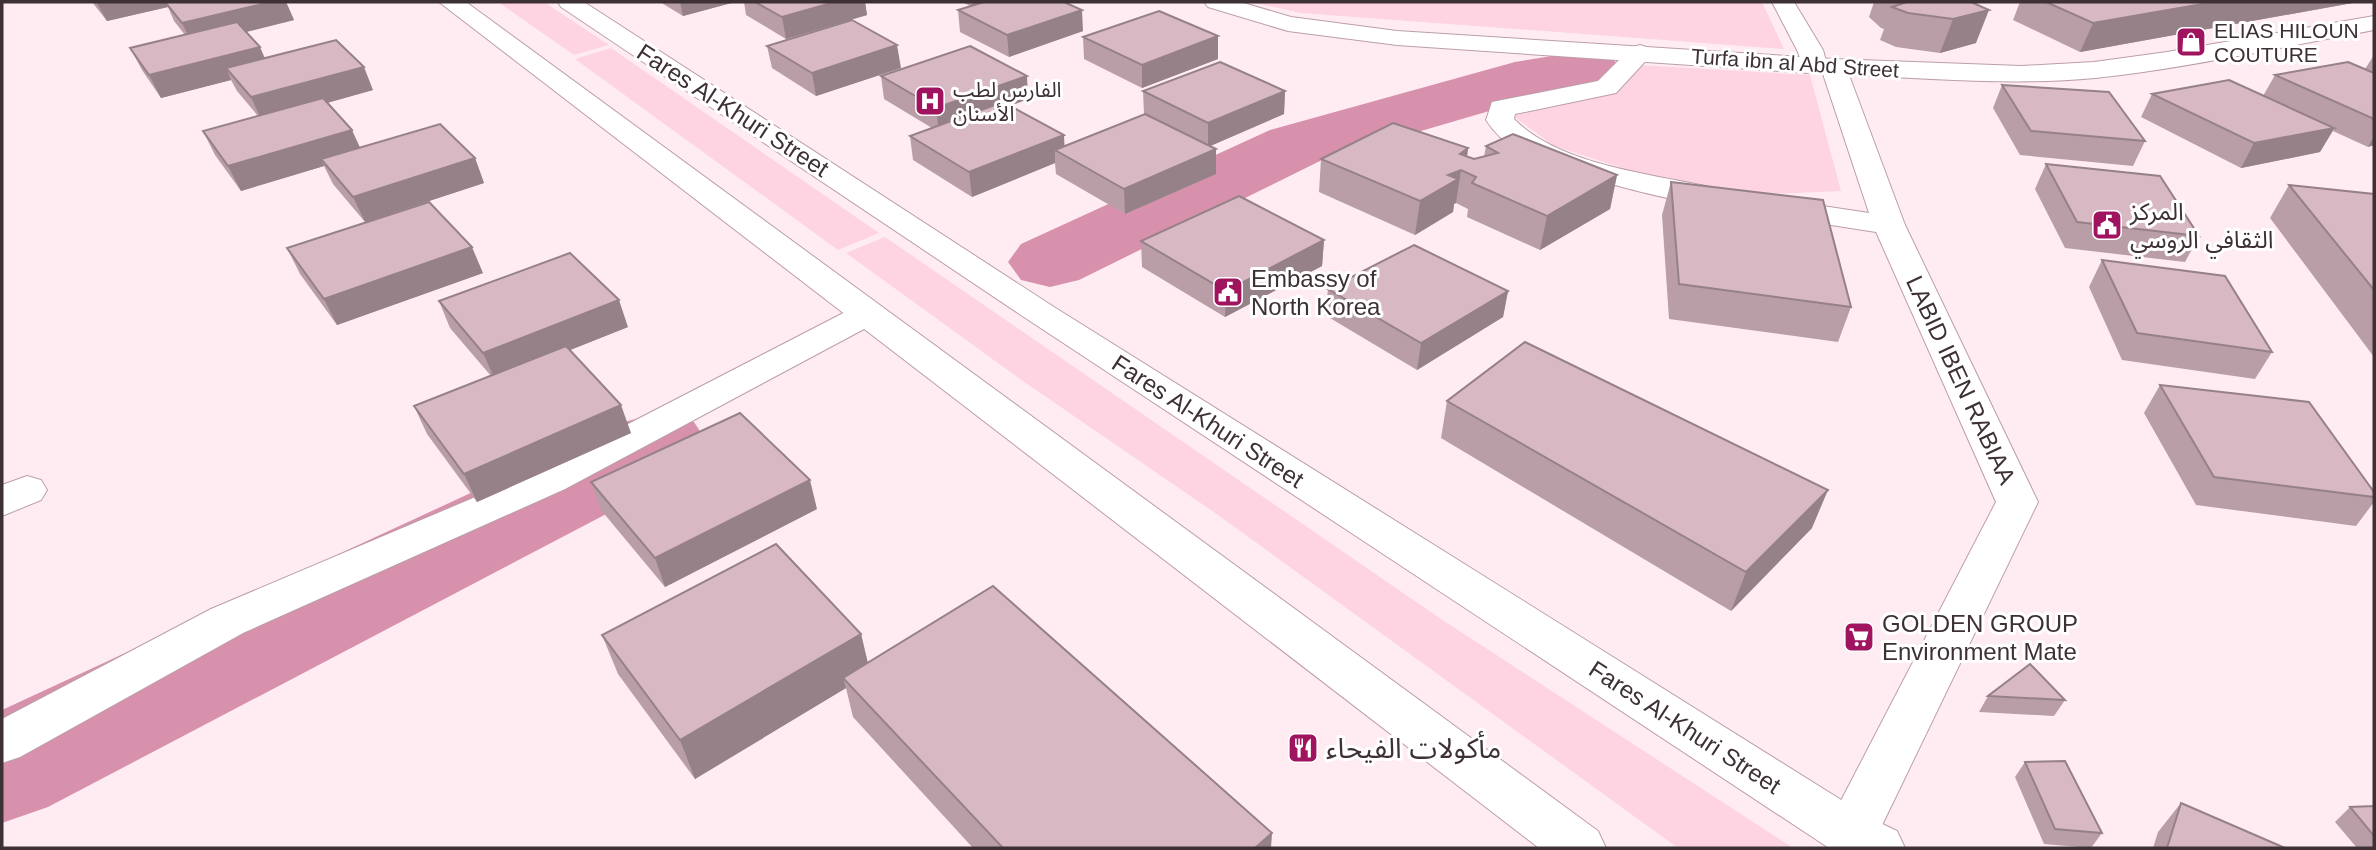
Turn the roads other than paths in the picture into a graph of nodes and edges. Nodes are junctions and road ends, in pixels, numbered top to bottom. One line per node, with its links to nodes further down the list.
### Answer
1 (451, 2): 9 (street)
2 (569, 2): 11 (street, Fares Al-Khuri Street)
3 (1216, 2): 6 (street, Turfa ibn al Abd Street)
4 (1783, 2): 7 (street, LABID IBEN RABIAA)
5 (2374, 23): 7 (street, Turfa ibn al Abd Street)
6 (1640, 53): 7 (street, Turfa ibn al Abd Street); 8 (street)
7 (1823, 66): 8 (street, LABID IBEN RABIAA)
8 (1889, 225): 11 (street, LABID IBEN RABIAA)
9 (867, 314): 10 (street); 12 (street)
10 (2, 743)
11 (1865, 841)
12 (1579, 848)

